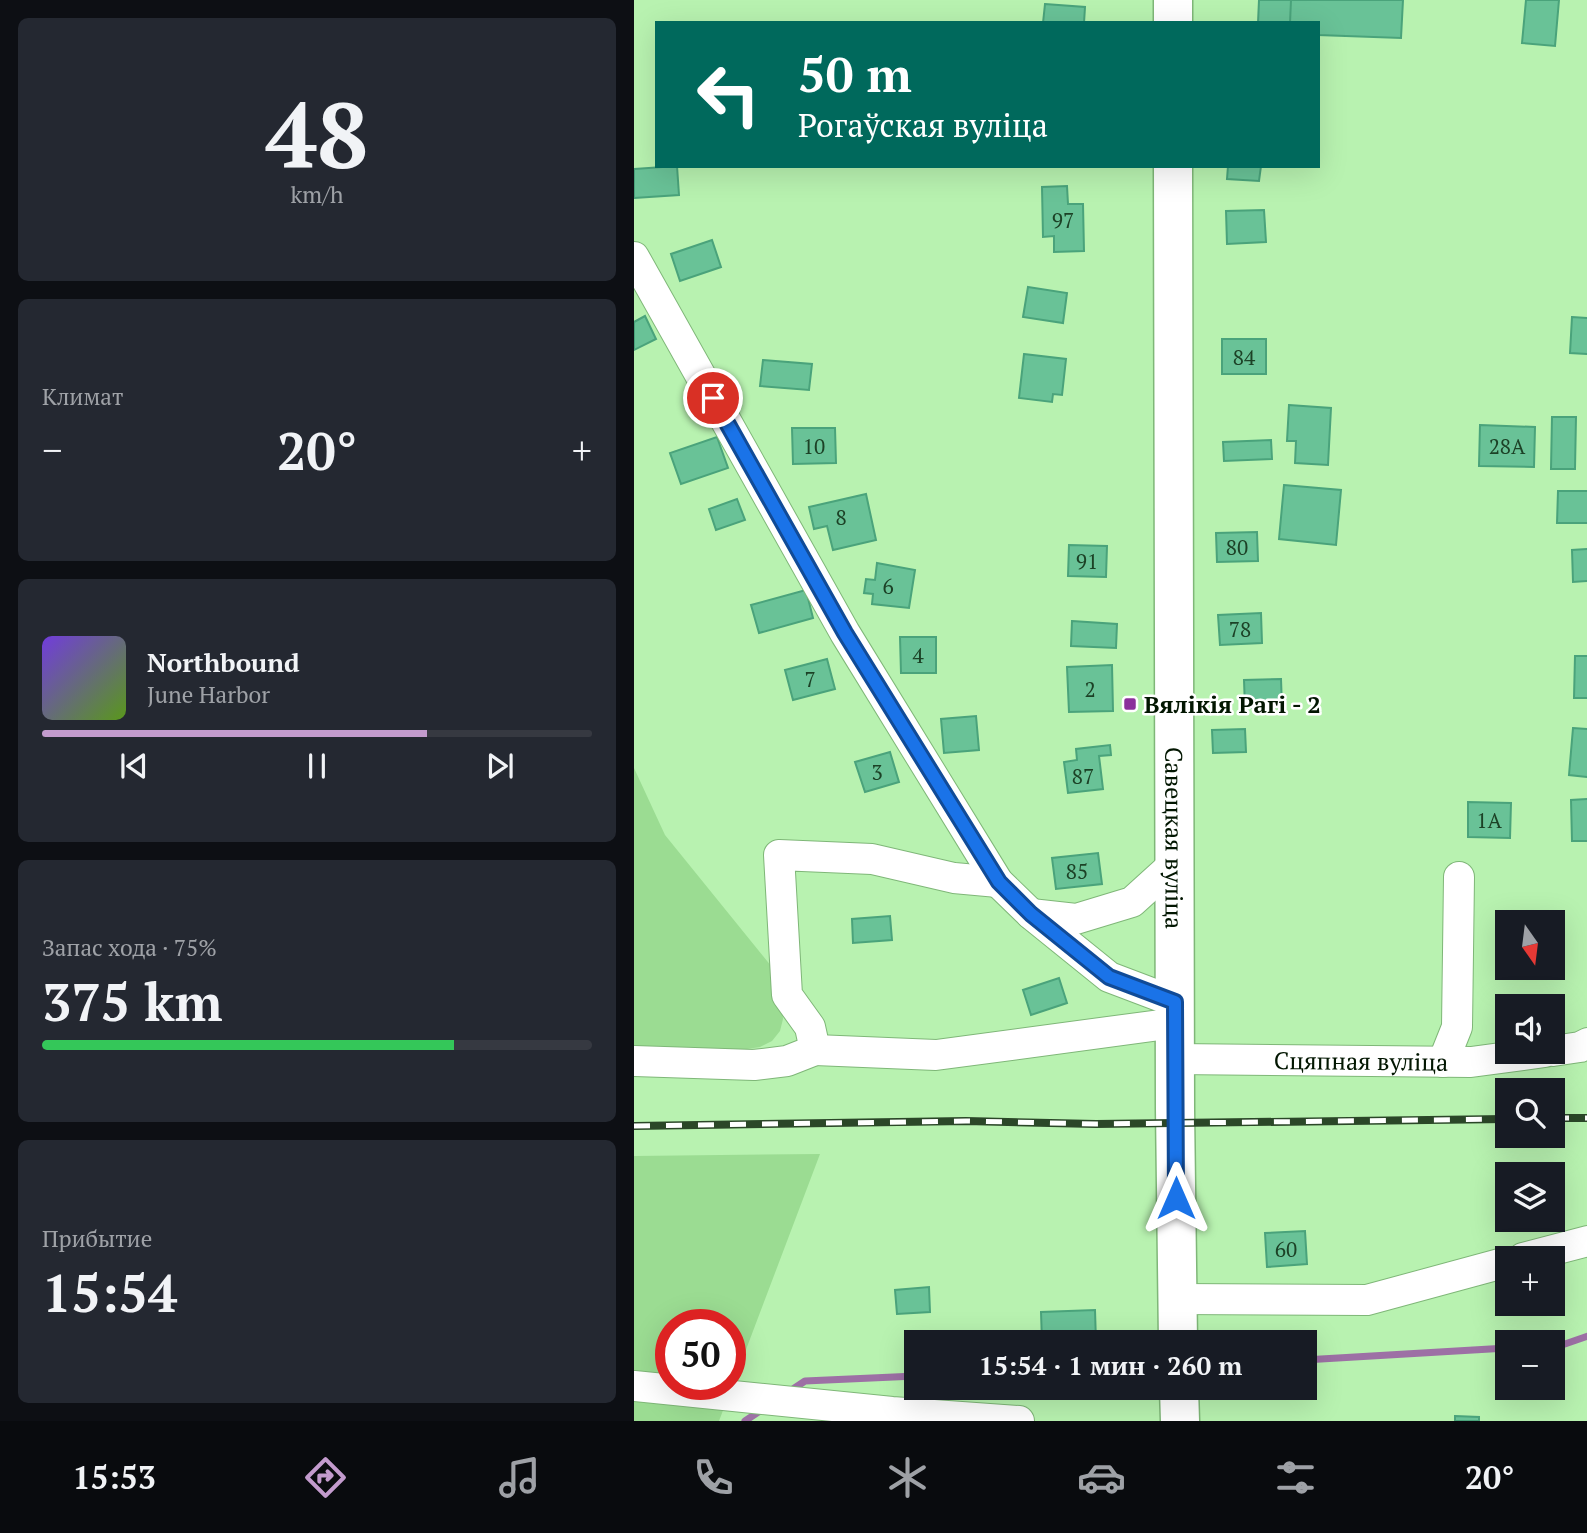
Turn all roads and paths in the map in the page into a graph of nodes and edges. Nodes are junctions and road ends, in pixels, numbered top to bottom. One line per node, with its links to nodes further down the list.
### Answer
1 (1173, 0): 2 (main road)
2 (1173, 21)
3 (1173, 168): 5 (main road, Савецкая вуліца)
4 (634, 257): 7 (street)
5 (1175, 863): 8 (street); 9 (main road, Савецкая вуліца)
6 (1459, 877): 15 (street)
7 (999, 882): 8 (street); 12 (street)
8 (1031, 914): 9 (street)
9 (1175, 1028): 12 (street); 15 (street, Сцяпная вуліца); 19 (main road, Савецкая вуліца)
10 (1588, 1043): 11 (street)
11 (1565, 1049)
12 (815, 1050): 14 (street)
13 (1495, 1059): 15 (street, Сцяпная вуліца)
14 (634, 1062)
15 (1443, 1062)
16 (1588, 1241): 17 (street)
17 (1565, 1247)
18 (1495, 1265): 19 (street)
19 (1176, 1299): 20 (main road, Савецкая вуліца)
20 (1177, 1330)
21 (634, 1386): 23 (street)
22 (1179, 1400): 24 (main road)
23 (1018, 1421)
24 (1179, 1421)

